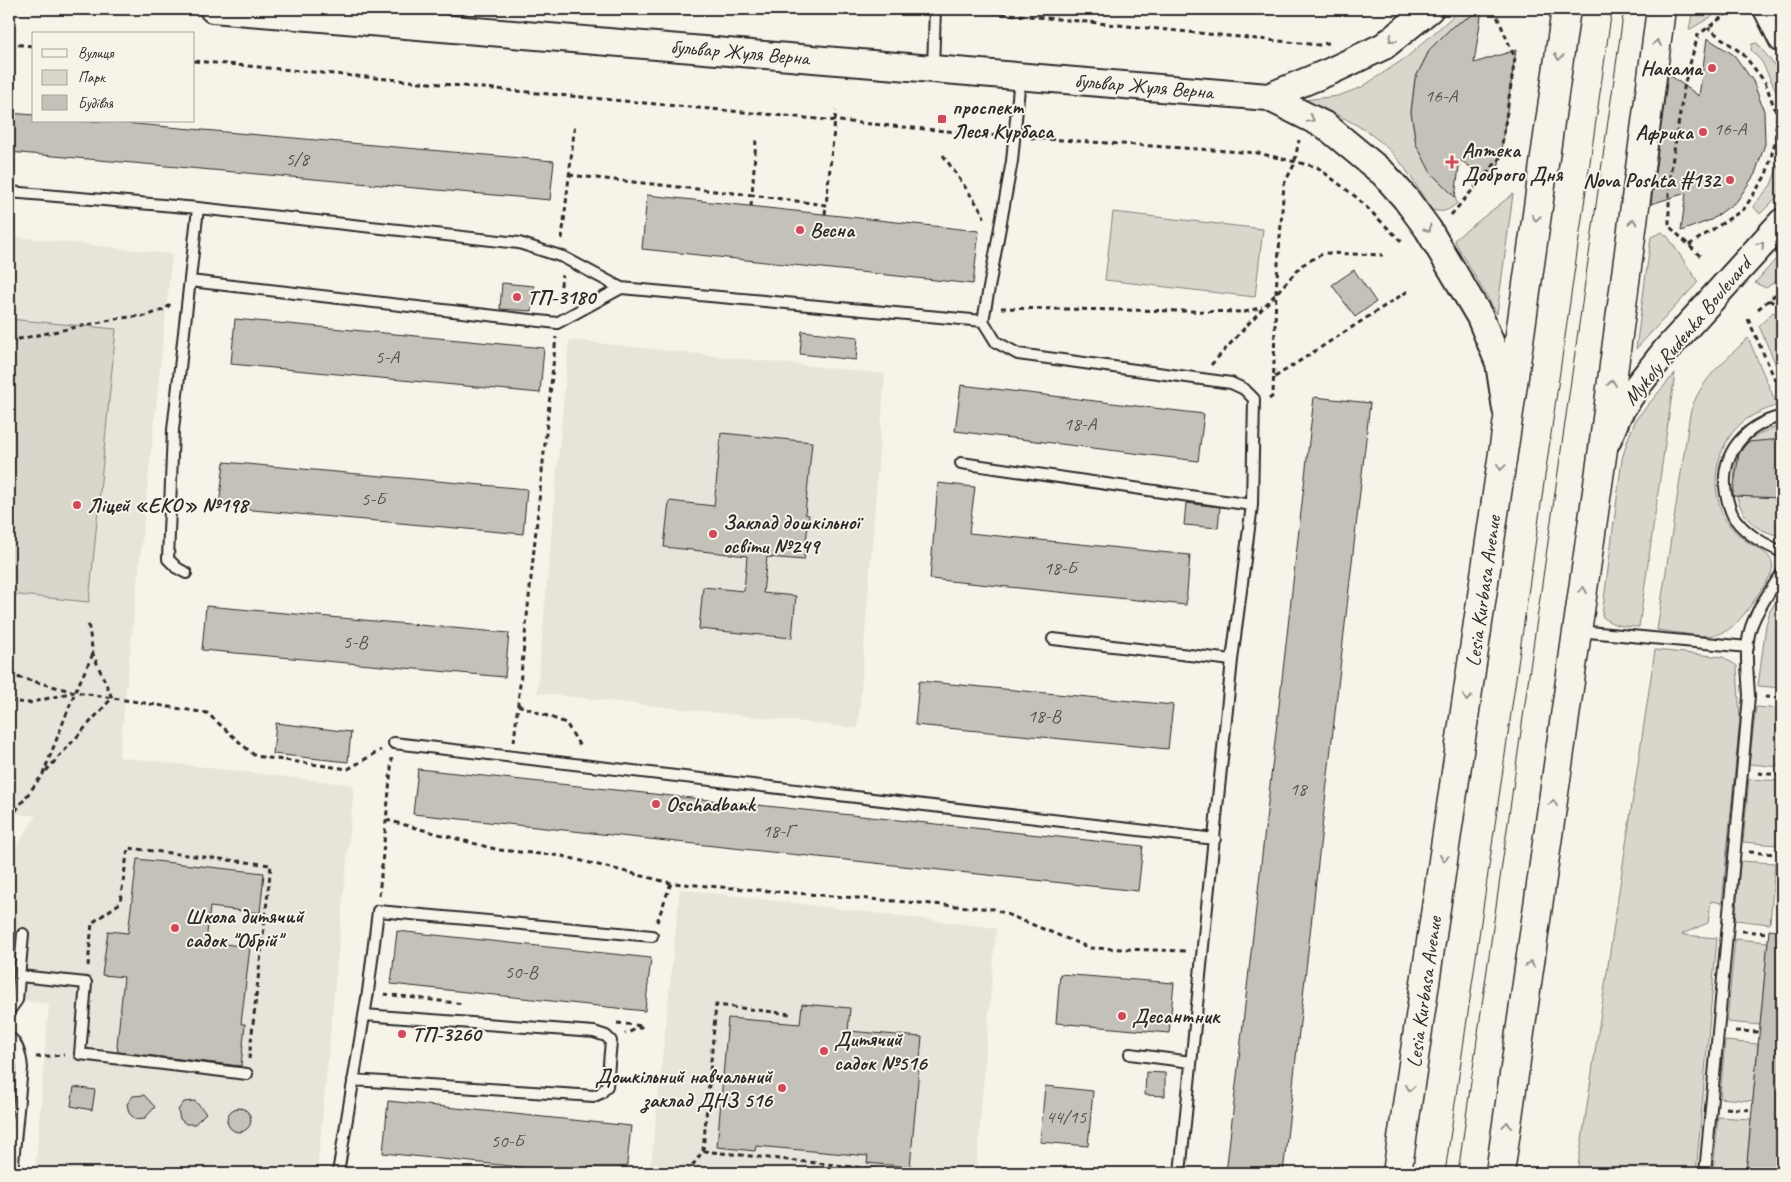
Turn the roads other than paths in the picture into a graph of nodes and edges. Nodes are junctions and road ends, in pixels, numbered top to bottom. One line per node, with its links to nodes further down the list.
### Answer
1 (212, 9): 8 (street, бульвар Жуля Верна)
2 (935, 9): 8 (lane)
3 (1430, 9): 10 (street, бульвар Жуля Верна, one-way to 10)
4 (1566, 9): 18 (main road, Lesia Kurbasa Avenue, one-way to 18)
5 (1661, 9): 19 (main road, one-way to 5)
6 (1767, 9): 7 (street)
7 (1782, 39)
8 (933, 68): 9 (street, бульвар Жуля Верна)
9 (1020, 76): 10 (street, бульвар Жуля Верна); 16 (lane)
10 (1268, 97): 18 (street, бульвар Жуля Верна, one-way to 18)
11 (9, 192): 12 (lane)
12 (198, 208): 14 (lane); 15 (lane)
13 (1782, 222): 19 (street, Mykoly Rudenka Boulevard, one-way to 13)
14 (190, 280): 15 (lane); 23 (lane)
15 (621, 288): 16 (lane)
16 (983, 321): 21 (lane)
17 (1782, 416): 22 (lane)
18 (1508, 419): 44 (main road, Lesia Kurbasa Avenue, one-way to 44)
19 (1603, 448): 25 (main road, one-way to 19)
20 (961, 463): 21 (lane)
21 (1252, 505): 28 (lane)
22 (1782, 552)
23 (186, 573)
24 (1782, 573): 27 (lane)
25 (1577, 631): 27 (lane); 45 (main road, one-way to 25)
26 (1053, 639): 28 (lane)
27 (1748, 647): 46 (lane)
28 (1232, 660): 30 (lane)
29 (394, 743): 30 (lane)
30 (1215, 839): 38 (lane)
31 (23, 934): 33 (lane)
32 (652, 936): 35 (lane)
33 (20, 976): 34 (lane); 39 (lane)
34 (9, 1011)
35 (364, 1015): 40 (lane); 40 (lane)
36 (9, 1037): 41 (lane)
37 (1130, 1054): 38 (lane)
38 (1191, 1062): 43 (lane)
39 (247, 1074)
40 (353, 1080): 42 (lane)
41 (12, 1173)
42 (338, 1173)
43 (1180, 1173)
44 (1397, 1173)
45 (1500, 1173)
46 (1705, 1173)

